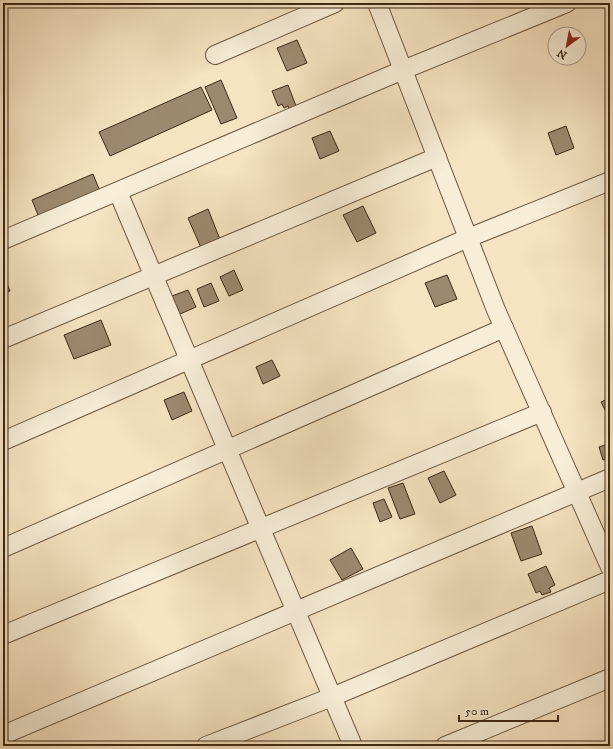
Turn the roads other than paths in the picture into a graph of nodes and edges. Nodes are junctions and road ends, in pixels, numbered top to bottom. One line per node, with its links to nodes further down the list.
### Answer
1 (335, 3): 4 (street)
2 (378, 3): 5 (street)
3 (567, 3): 5 (street)
4 (215, 55)
5 (403, 70): 6 (street); 8 (street)
6 (437, 157): 9 (street); 11 (street)
7 (610, 181): 9 (street)
8 (118, 192): 10 (street); 11 (street)
9 (468, 238): 12 (street); 14 (street)
10 (3, 240)
11 (154, 276): 13 (street); 14 (street)
12 (504, 328): 15 (street); 17 (street)
13 (3, 339)
14 (189, 360): 16 (street); 17 (street)
15 (542, 412): 19 (street); 20 (street)
16 (3, 441)
17 (227, 450): 20 (street); 21 (street)
18 (610, 478): 19 (street)
19 (577, 492): 22 (street); 24 (street)
20 (261, 528): 24 (street); 25 (street)
21 (3, 548)
22 (610, 567)
23 (610, 580): 27 (street)
24 (296, 611): 27 (street); 28 (street)
25 (3, 635)
26 (610, 678): 31 (street)
27 (332, 697): 29 (street); 30 (street)
28 (3, 735)
29 (206, 746)
30 (353, 746)
31 (445, 746)

